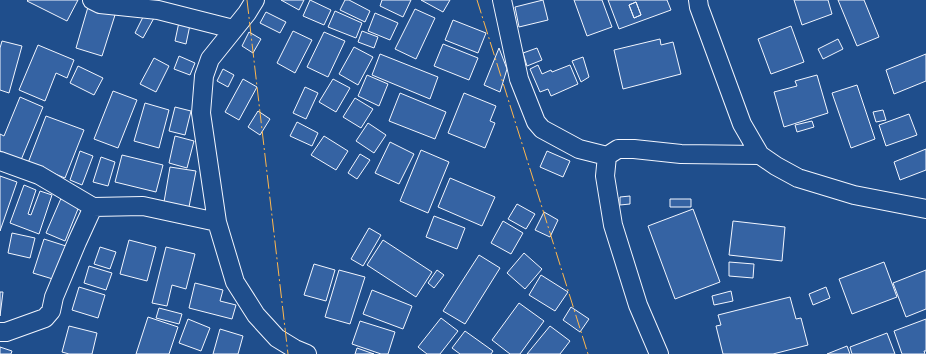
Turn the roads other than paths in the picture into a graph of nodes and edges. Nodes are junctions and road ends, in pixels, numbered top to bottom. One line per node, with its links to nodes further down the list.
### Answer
1 (92, 0): 5 (street)
2 (255, 0): 5 (street)
3 (502, 0): 7 (street)
4 (698, 0): 6 (street)
5 (233, 29): 11 (street)
6 (760, 155): 7 (street); 10 (street)
7 (608, 156): 14 (street)
8 (0, 161): 9 (street)
9 (93, 207): 11 (street); 12 (street)
10 (926, 209)
11 (217, 222): 13 (street)
12 (0, 332)
13 (307, 354)
14 (659, 354)

